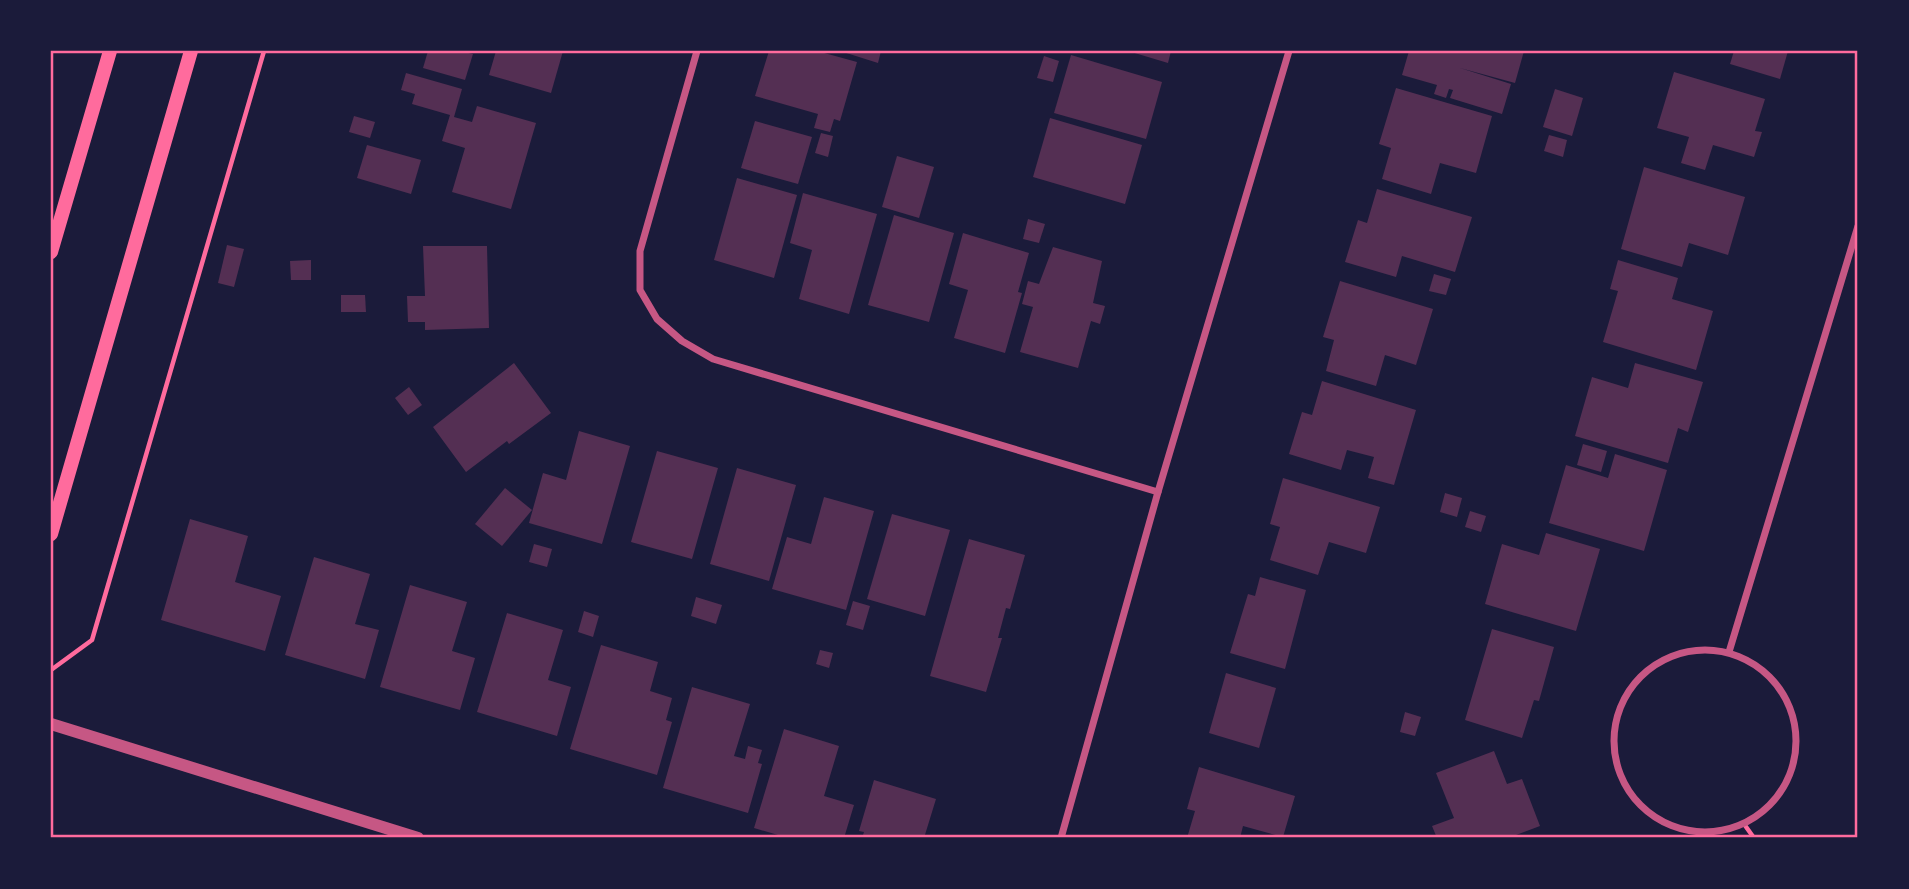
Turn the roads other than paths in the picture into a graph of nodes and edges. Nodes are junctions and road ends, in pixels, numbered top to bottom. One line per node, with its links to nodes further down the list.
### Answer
1 (110, 51): 6 (main road)
2 (191, 51): 8 (main road)
3 (697, 51): 7 (street)
4 (1289, 51): 7 (street)
5 (1858, 226): 9 (street)
6 (51, 252)
7 (1158, 492): 12 (street)
8 (51, 534)
9 (1729, 652): 9 (street)
10 (51, 724): 11 (street)
11 (418, 838)
12 (1061, 838)

